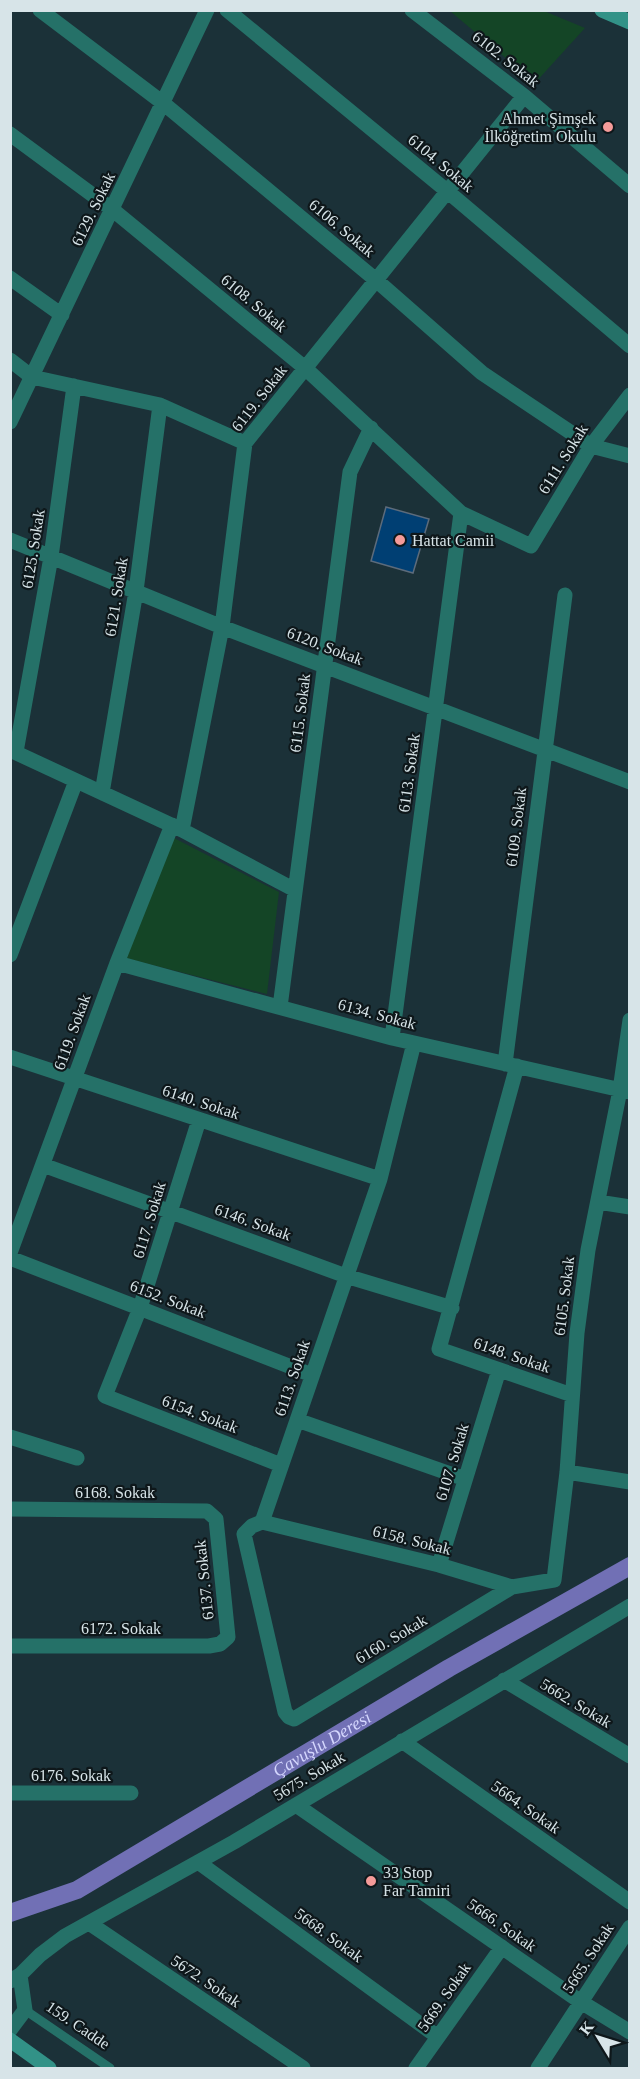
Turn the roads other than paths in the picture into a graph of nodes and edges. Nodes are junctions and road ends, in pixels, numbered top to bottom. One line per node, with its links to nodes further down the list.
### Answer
1 (40, 10): 8 (street, 6106. Sokak)
2 (207, 10): 8 (street, 6129. Sokak)
3 (227, 10): 11 (street, 6104. Sokak)
4 (412, 10): 7 (street, 6102. Sokak)
5 (602, 10): 6 (main road)
6 (630, 22)
7 (524, 96): 10 (street, 6102. Sokak); 11 (street, 6119. Sokak)
8 (163, 103): 12 (street, 6129. Sokak); 14 (street, 6106. Sokak)
9 (10, 134): 12 (street, 6108. Sokak)
10 (630, 186)
11 (447, 191): 14 (street, 6119. Sokak); 16 (street, 6104. Sokak)
12 (113, 210): 15 (street, 6129. Sokak); 18 (street, 6108. Sokak)
13 (10, 278): 15 (street)
14 (376, 280): 18 (street, 6119. Sokak); 26 (street, 6106. Sokak)
15 (62, 315): 19 (street, 6129. Sokak)
16 (630, 346)
17 (10, 360): 19 (street)
18 (305, 368): 24 (street, 6108. Sokak); 25 (street, 6119. Sokak)
19 (33, 377): 20 (street); 23 (street, 6129. Sokak)
20 (74, 386): 22 (street); 31 (street, 6125. Sokak)
21 (630, 395): 26 (street, 6111. Sokak)
22 (160, 405): 25 (street); 32 (street, 6121. Sokak)
23 (10, 422)
24 (371, 428): 28 (street, 6108. Sokak); 35 (street, 6115. Sokak)
25 (245, 443): 34 (street, 6119. Sokak)
26 (591, 446): 27 (street, 6106. Sokak); 30 (street, 6111. Sokak)
27 (630, 456)
28 (462, 513): 30 (street, 6108. Sokak); 36 (street, 6113. Sokak)
29 (10, 540): 31 (street, 6120. Sokak)
30 (531, 546)
31 (51, 557): 32 (street, 6120. Sokak); 38 (street, 6125. Sokak)
32 (135, 591): 34 (street, 6120. Sokak); 41 (street, 6121. Sokak)
33 (565, 596): 37 (street, 6109. Sokak)
34 (222, 627): 35 (street, 6120. Sokak); 42 (street, 6119. Sokak)
35 (324, 665): 36 (street, 6120. Sokak); 43 (street, 6115. Sokak)
36 (436, 707): 37 (street, 6120. Sokak); 48 (street, 6113. Sokak)
37 (544, 749): 40 (street, 6120. Sokak); 51 (street, 6109. Sokak)
38 (13, 751): 39 (street)
39 (76, 781): 41 (street); 44 (street)
40 (630, 782)
41 (102, 793): 42 (street)
42 (177, 828): 43 (street); 45 (street, 6119. Sokak)
43 (295, 890): 46 (street, 6115. Sokak)
44 (10, 955)
45 (117, 963): 46 (street, 6134. Sokak); 52 (street, 6119. Sokak)
46 (280, 1007): 48 (street, 6134. Sokak)
47 (630, 1020): 53 (street, 6105. Sokak)
48 (392, 1038): 49 (street, 6134. Sokak)
49 (414, 1043): 51 (street, 6134. Sokak); 56 (street, 6113. Sokak)
50 (10, 1057): 52 (street, 6140. Sokak)
51 (511, 1065): 53 (street, 6134. Sokak); 63 (street, 6109. Sokak)
52 (75, 1079): 54 (street, 6140. Sokak); 55 (street, 6119. Sokak)
53 (625, 1091): 57 (street, 6105. Sokak)
54 (199, 1120): 56 (street, 6140. Sokak); 59 (street, 6117. Sokak)
55 (43, 1165): 59 (street, 6146. Sokak); 60 (street, 6119. Sokak)
56 (380, 1179): 61 (street, 6113. Sokak)
57 (598, 1202): 58 (street); 67 (street, 6105. Sokak)
58 (630, 1207)
59 (171, 1212): 61 (street, 6146. Sokak); 62 (street, 6117. Sokak)
60 (10, 1255): 62 (street, 6152. Sokak)
61 (346, 1276): 63 (street, 6146. Sokak); 66 (street, 6113. Sokak)
62 (140, 1308): 66 (street, 6152. Sokak); 68 (street, 6117. Sokak)
63 (452, 1308): 64 (street, 6109. Sokak)
64 (439, 1349): 65 (street, 6148. Sokak)
65 (499, 1370): 67 (street, 6148. Sokak); 74 (street, 6107. Sokak)
66 (312, 1375): 69 (street, 6113. Sokak)
67 (573, 1395): 73 (street, 6105. Sokak)
68 (105, 1396): 72 (street, 6154. Sokak)
69 (297, 1420): 72 (street, 6113. Sokak); 74 (street)
70 (10, 1437): 71 (street)
71 (77, 1458)
72 (281, 1465): 78 (street, 6113. Sokak)
73 (567, 1472): 75 (street); 80 (street, 6105. Sokak)
74 (465, 1479): 79 (street, 6107. Sokak)
75 (630, 1482)
76 (10, 1509): 77 (street, 6168. Sokak)
77 (216, 1519): 83 (street, 6137. Sokak)
78 (262, 1522): 79 (street, 6158. Sokak); 86 (street, 6113. Sokak)
79 (439, 1565): 81 (street, 6158. Sokak)
80 (554, 1580): 81 (street, 6158. Sokak)
81 (512, 1587): 86 (street, 6160. Sokak)
82 (630, 1606): 85 (street, 5675. Sokak)
83 (228, 1637): 84 (street, 6172. Sokak)
84 (10, 1646)
85 (504, 1680): 87 (street, 5675. Sokak); 88 (street, 5662. Sokak)
86 (288, 1717)
87 (402, 1741): 91 (street, 5675. Sokak); 93 (street, 5664. Sokak)
88 (630, 1756)
89 (10, 1793): 90 (street, 6176. Sokak)
90 (131, 1793)
91 (296, 1805): 92 (street, 5675. Sokak); 96 (street, 5666. Sokak)
92 (198, 1862): 94 (street, 5675. Sokak); 102 (street, 5668. Sokak)
93 (630, 1902)
94 (89, 1923): 97 (street, 5675. Sokak); 106 (street, 5672. Sokak)
95 (630, 1927): 98 (street, 5665. Sokak)
96 (501, 1947): 98 (street, 5666. Sokak); 102 (street, 5669. Sokak)
97 (15, 1978): 99 (street)
98 (581, 2002): 101 (street, 5666. Sokak); 108 (street, 5665. Sokak)
99 (25, 2010): 100 (street); 105 (lane, 159. Cadde)
100 (10, 2030)
101 (630, 2032)
102 (438, 2037): 107 (street, 5669. Sokak)
103 (10, 2040): 104 (main road)
104 (49, 2068)
105 (110, 2068)
106 (303, 2068)
107 (416, 2068)
108 (538, 2068)

